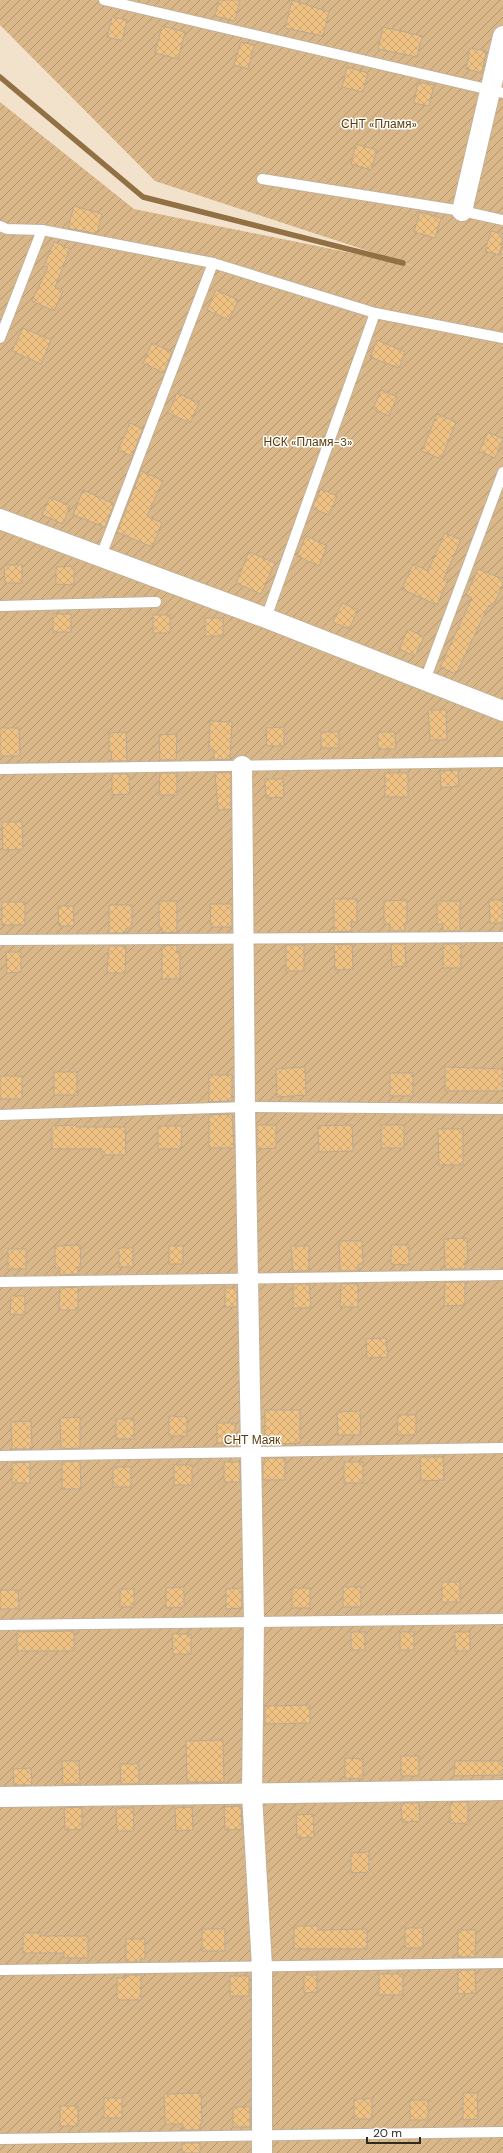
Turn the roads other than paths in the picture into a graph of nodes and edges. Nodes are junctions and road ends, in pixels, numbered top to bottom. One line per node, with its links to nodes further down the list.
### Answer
1 (104, 0): 3 (lane)
2 (503, 36): 3 (street)
3 (496, 91): 5 (street)
4 (262, 179): 5 (lane)
5 (462, 211): 6 (lane)
6 (503, 220)
7 (0, 226): 8 (lane)
8 (42, 230): 9 (lane); 11 (lane)
9 (213, 263): 10 (lane); 15 (lane)
10 (375, 313): 12 (lane); 18 (lane)
11 (0, 338)
12 (503, 338)
13 (503, 472): 19 (lane)
14 (0, 519): 15 (street)
15 (101, 556): 18 (street)
16 (156, 602): 17 (lane)
17 (0, 606)
18 (266, 618): 19 (street)
19 (425, 680): 20 (street)
20 (503, 711)
21 (503, 762): 22 (lane)
22 (242, 766): 23 (lane); 24 (street)
23 (0, 769)
24 (243, 938): 25 (lane); 26 (lane); 27 (street)
25 (503, 938)
26 (0, 940)
27 (245, 1108): 28 (lane); 29 (lane); 31 (street)
28 (503, 1109)
29 (0, 1115)
30 (503, 1275): 31 (lane)
31 (248, 1278): 32 (lane); 34 (street)
32 (0, 1282)
33 (503, 1448): 34 (lane)
34 (252, 1451): 35 (lane); 37 (street)
35 (0, 1456)
36 (503, 1618): 37 (lane)
37 (254, 1622): 38 (lane); 40 (street)
38 (0, 1625)
39 (503, 1790): 40 (street)
40 (252, 1794): 41 (street); 43 (street)
41 (0, 1797)
42 (503, 1963): 43 (lane)
43 (262, 1967): 44 (lane); 47 (street)
44 (0, 1970)
45 (503, 2132): 47 (lane)
46 (0, 2139): 47 (lane)
47 (261, 2144)

